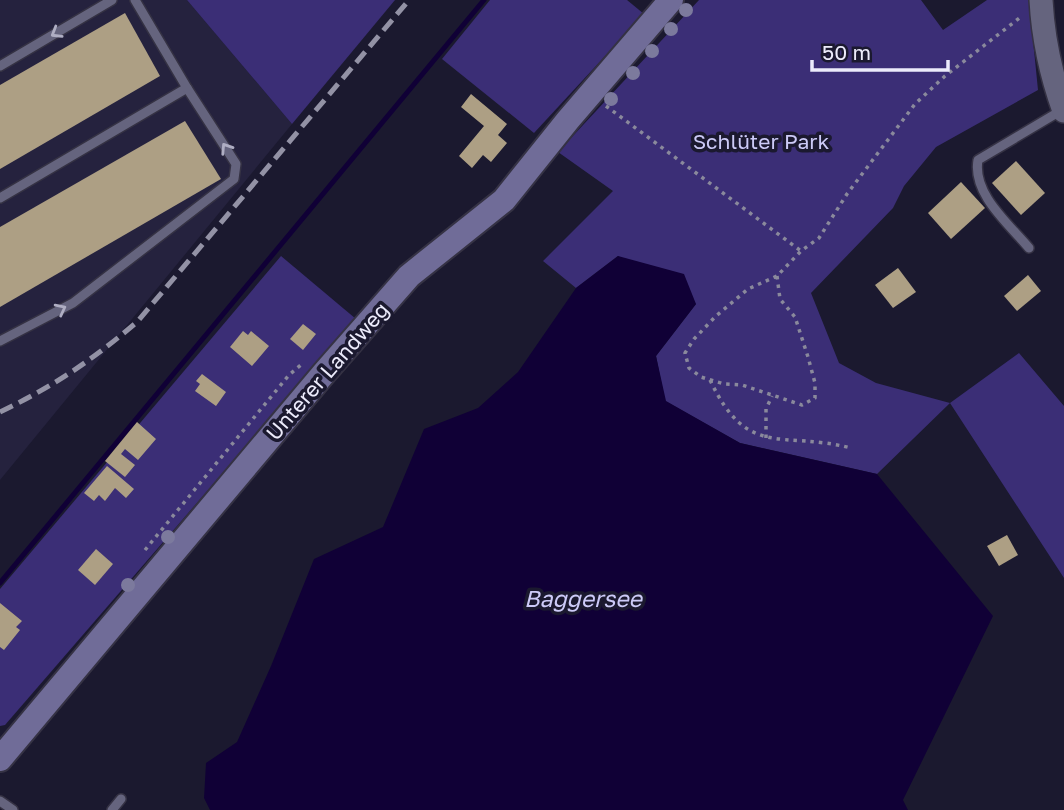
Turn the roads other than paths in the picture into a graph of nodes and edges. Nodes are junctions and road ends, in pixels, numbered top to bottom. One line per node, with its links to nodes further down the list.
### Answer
1 (111, 0): 5 (lane, one-way to 5)
2 (135, 0): 6 (lane)
3 (671, 0): 11 (main road, Unterer Landweg)
4 (1041, 1): 7 (street)
5 (0, 66)
6 (187, 88): 8 (lane); 10 (lane, one-way to 6)
7 (1064, 110): 9 (lane)
8 (0, 198)
9 (1029, 248)
10 (0, 341)
11 (0, 758)
12 (121, 799): 15 (lane)
13 (0, 801): 14 (lane)
14 (13, 810)
15 (112, 810)

